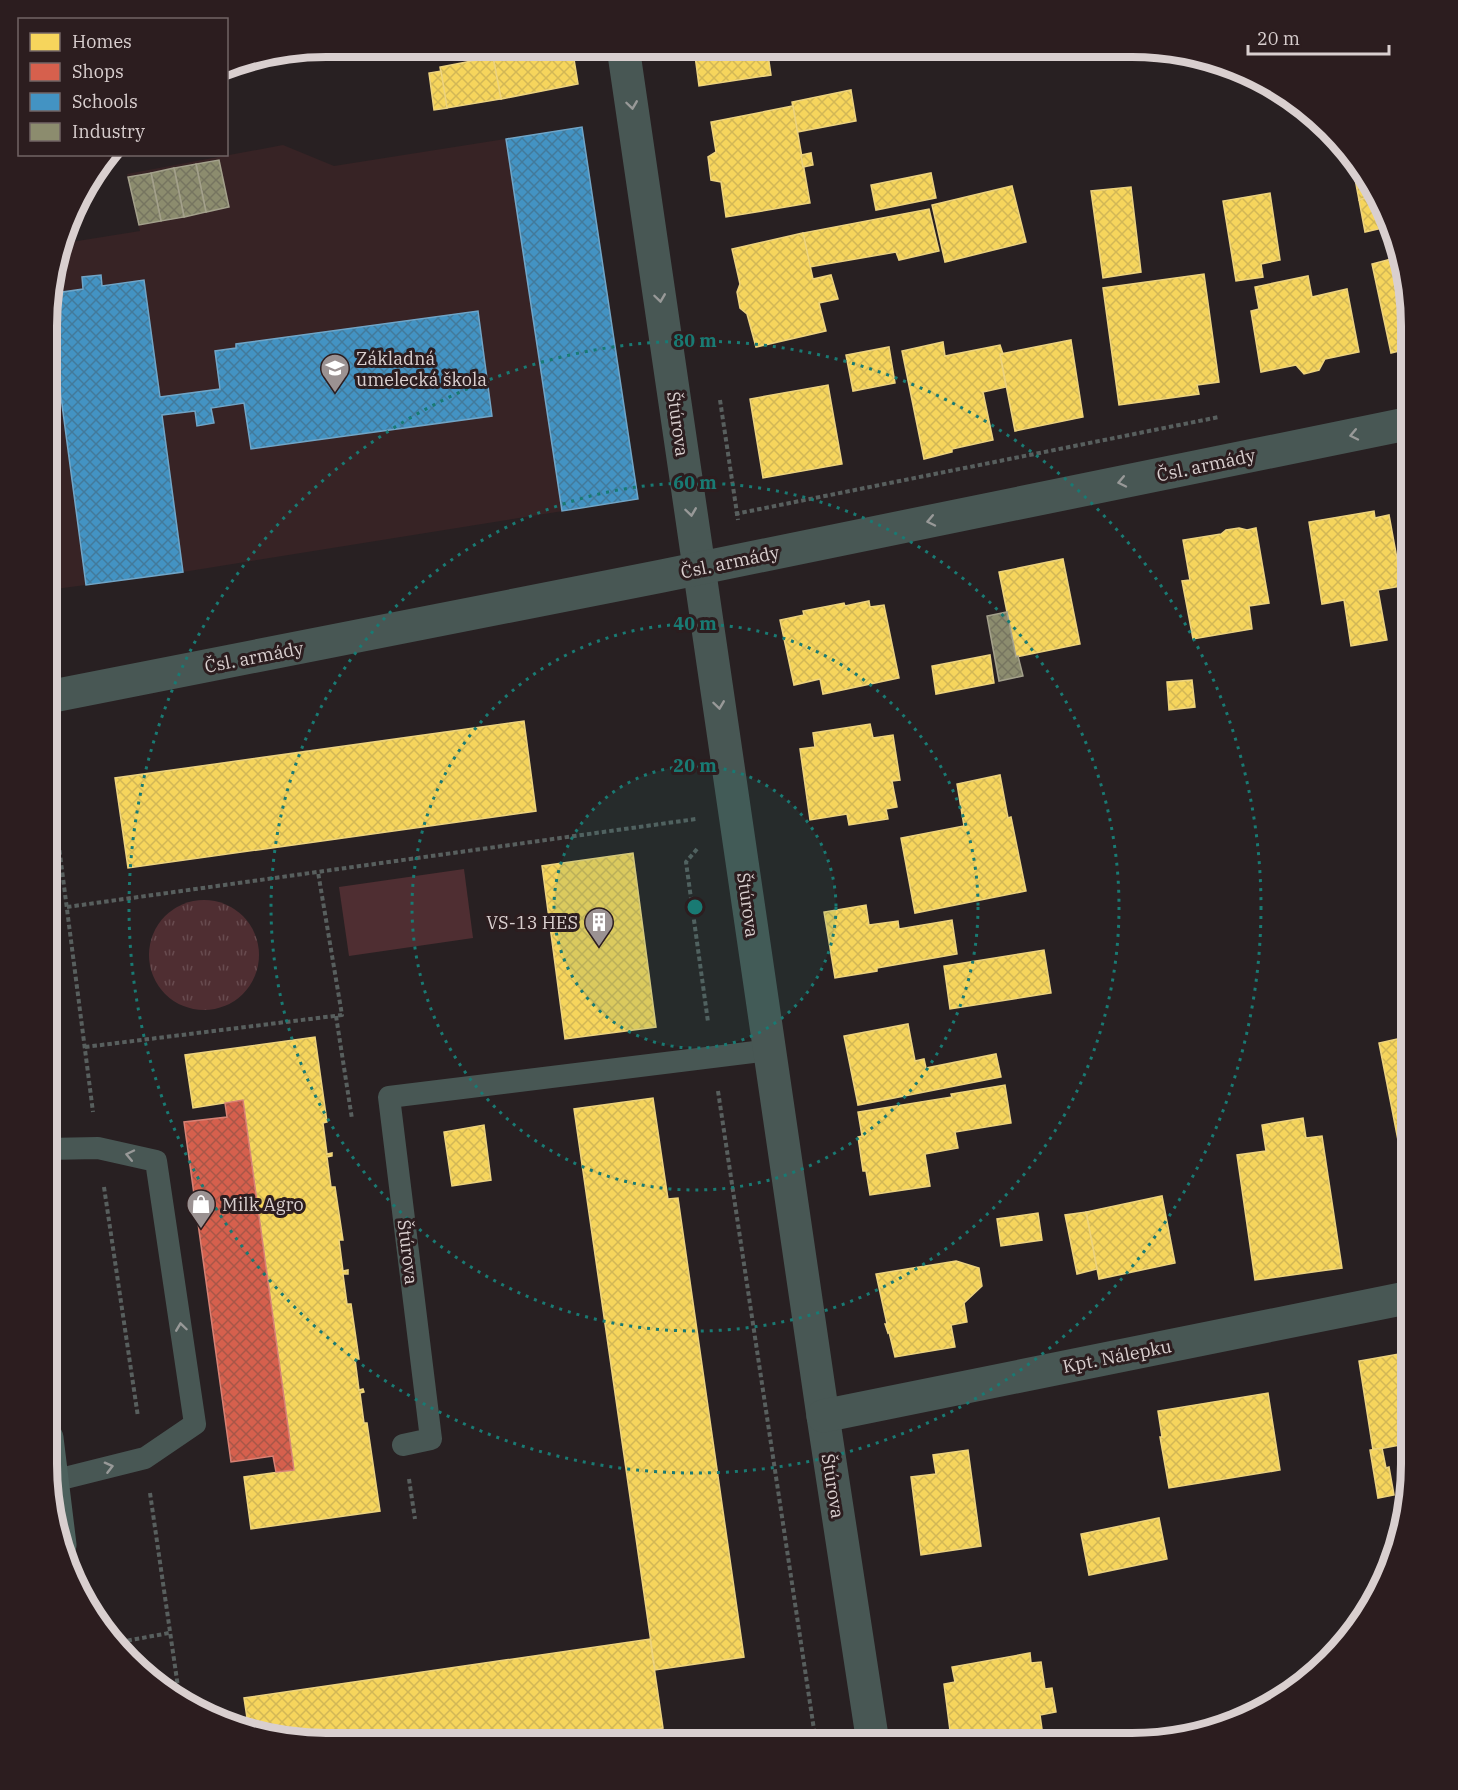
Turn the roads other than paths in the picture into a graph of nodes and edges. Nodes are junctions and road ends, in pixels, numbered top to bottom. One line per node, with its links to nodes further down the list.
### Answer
1 (624, 57): 3 (street, Štúrova, one-way to 3)
2 (1401, 425): 3 (street, Čsl. armády, one-way to 3)
3 (699, 569): 4 (street, Čsl. armády); 5 (street, Štúrova, one-way to 5)
4 (57, 695)
5 (770, 1050): 8 (street, Štúrova); 9 (lane, Štúrova)
6 (57, 1149): 10 (lane, one-way to 6)
7 (1401, 1299): 8 (street, Kpt. Nálepku)
8 (823, 1416): 11 (street, Štúrova)
9 (403, 1445)
10 (58, 1480)
11 (871, 1733)

